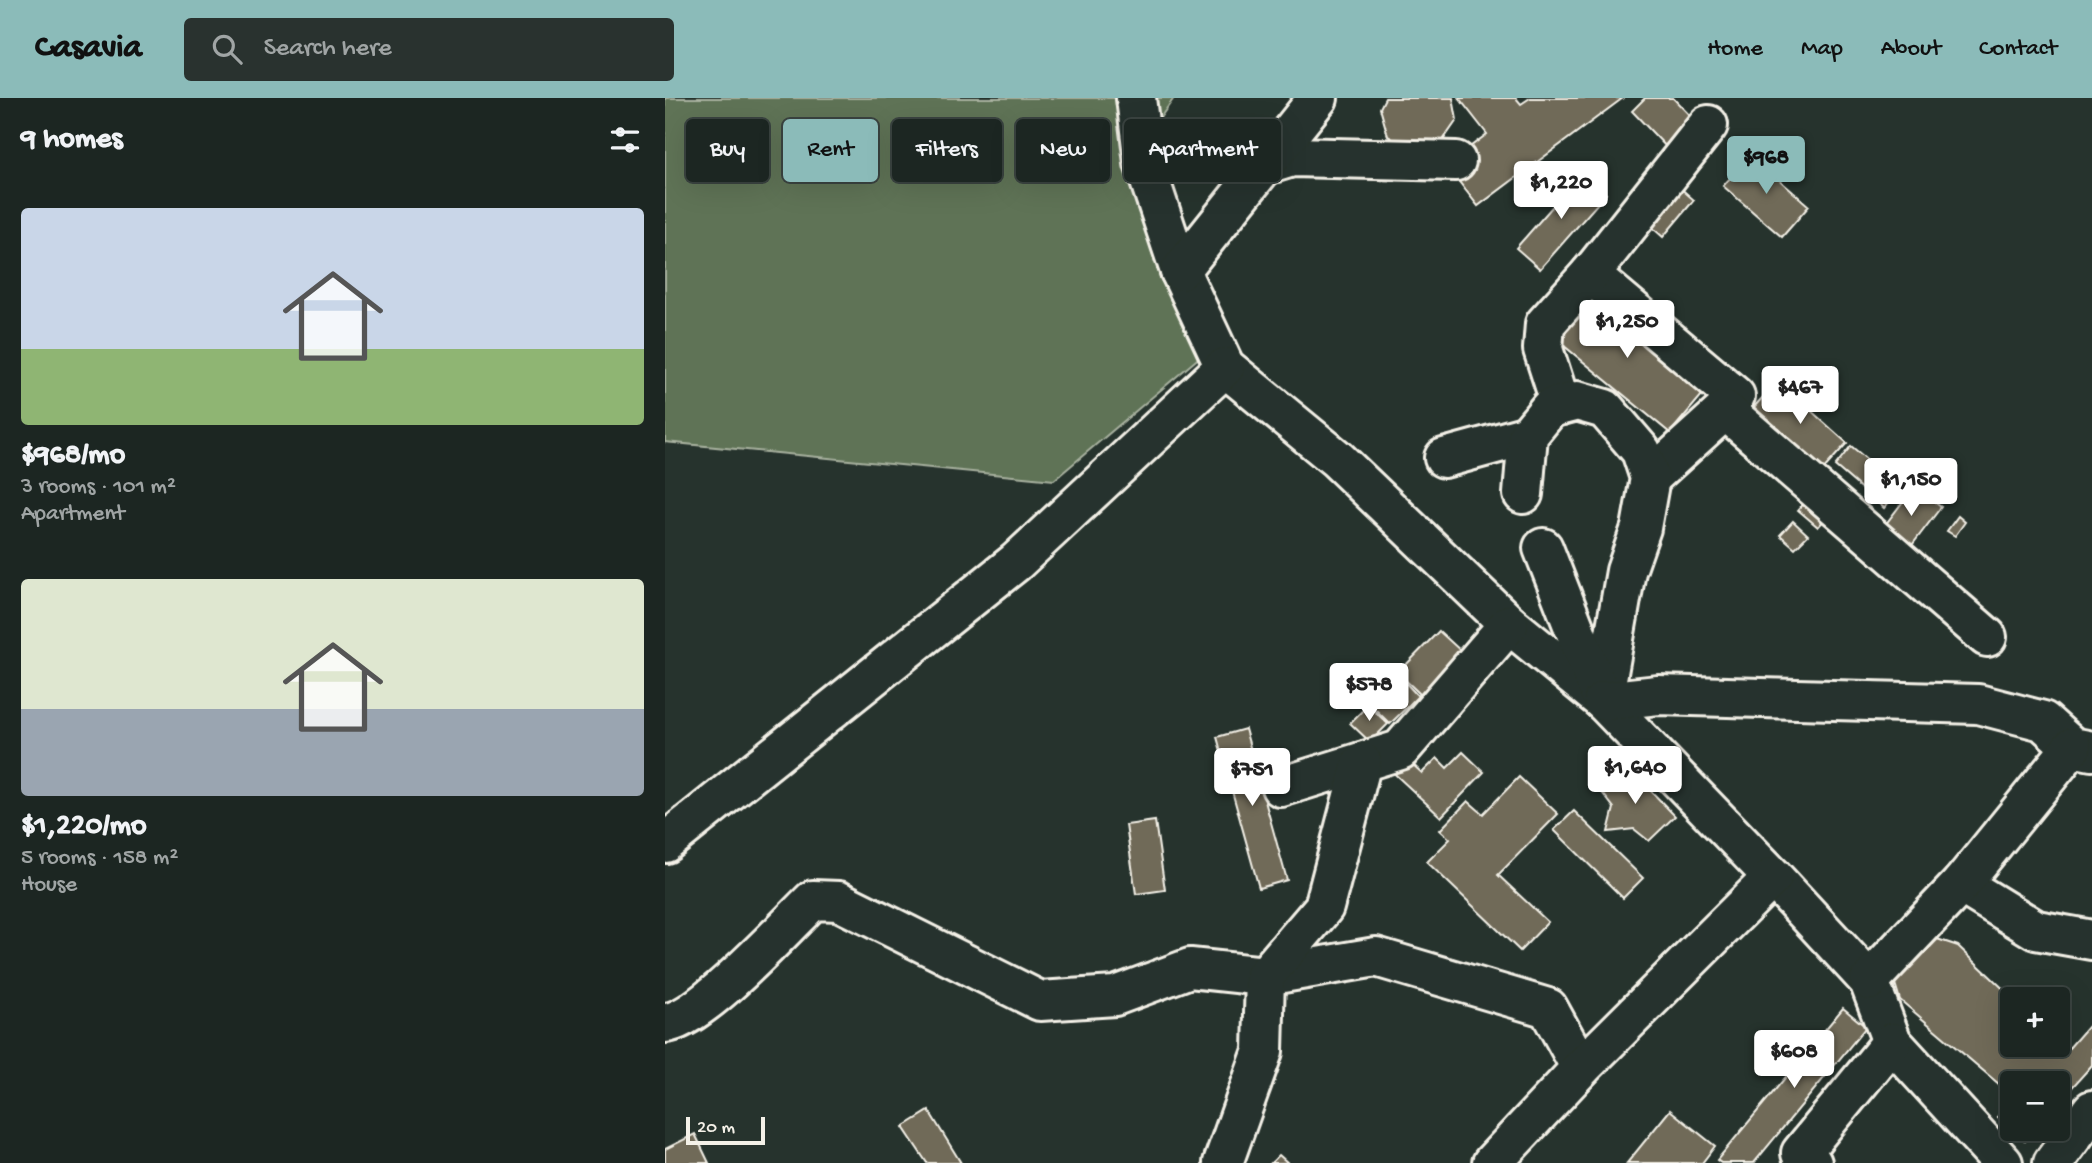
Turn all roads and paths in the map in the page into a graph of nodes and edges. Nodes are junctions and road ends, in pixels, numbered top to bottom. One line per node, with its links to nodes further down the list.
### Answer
1 (1136, 98): 8 (street)
2 (1318, 98): 4 (street)
3 (1708, 125): 9 (street)
4 (1281, 146)
5 (1281, 160): 6 (street)
6 (1456, 161)
7 (1252, 182): 8 (street)
8 (1180, 271): 10 (street)
9 (1590, 274): 11 (street); 12 (street)
10 (1225, 367): 18 (street); 24 (street)
11 (1561, 405): 13 (street); 15 (street)
12 (1725, 410): 15 (street); 19 (street)
13 (1528, 435): 14 (street); 16 (street)
14 (1444, 458)
15 (1650, 478): 20 (street)
16 (1523, 494)
17 (1543, 548): 20 (street)
18 (1509, 624): 20 (street); 22 (street)
19 (1987, 637)
20 (1602, 701): 21 (street); 25 (street)
21 (2082, 749): 26 (street)
22 (1362, 762): 23 (street); 28 (street)
23 (1282, 787)
24 (665, 843)
25 (1773, 877): 29 (street); 32 (street)
26 (1961, 884): 27 (street); 29 (street)
27 (2092, 940)
28 (1265, 976): 30 (street); 32 (street); 34 (street)
29 (1869, 981): 31 (street)
30 (665, 1023)
31 (1892, 1042): 36 (street); 37 (street)
32 (1581, 1068): 35 (street)
33 (2092, 1111): 38 (street)
34 (1223, 1163)
35 (1492, 1163)
36 (1812, 1163)
37 (2003, 1163)
38 (2053, 1163)

